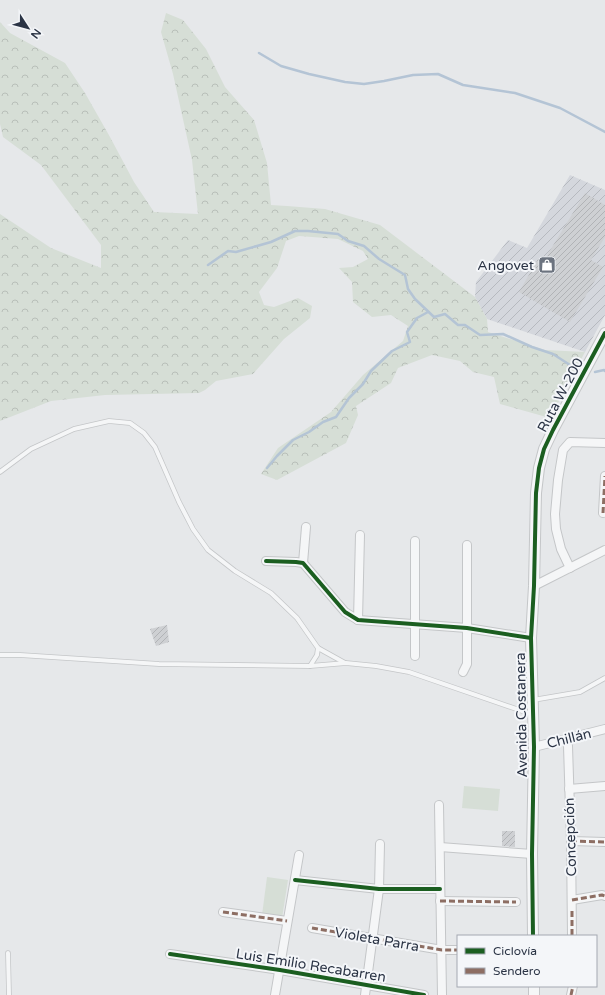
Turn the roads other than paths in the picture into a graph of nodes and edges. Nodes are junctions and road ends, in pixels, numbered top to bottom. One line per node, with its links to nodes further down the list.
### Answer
1 (605, 333): 5 (street, Ruta W-200)
2 (605, 443): 14 (street)
3 (0, 472): 20 (lane)
4 (605, 476): 6 (street)
5 (536, 493): 15 (street, Avenida Costanera)
6 (603, 513)
7 (306, 527): 13 (street)
8 (360, 535): 16 (street)
9 (415, 541): 17 (street)
10 (467, 545): 18 (street)
11 (605, 550): 14 (street)
12 (266, 561): 13 (street)
13 (303, 563): 16 (street)
14 (570, 568): 15 (street)
15 (534, 586): 19 (street, Avenida Costanera)
16 (358, 620): 17 (street)
17 (415, 624): 18 (street); 22 (street)
18 (467, 628): 19 (street); 25 (street)
19 (531, 638): 27 (street, Avenida Costanera)
20 (318, 648): 23 (lane); 24 (lane)
21 (0, 655): 24 (lane)
22 (415, 656)
23 (346, 663): 24 (lane); 28 (lane)
24 (310, 666)
25 (463, 672)
26 (605, 678): 27 (lane)
27 (532, 700): 28 (street, Avenida Costanera)
28 (532, 713): 31 (street, Avenida Costanera)
29 (605, 729): 30 (street, Chillán)
30 (566, 739): 31 (street, Chillán); 33 (street, Concepción)
31 (534, 747): 39 (street, Avenida Costanera)
32 (605, 786): 33 (street)
33 (569, 789): 35 (street, Concepción)
34 (439, 805): 38 (street)
35 (571, 841): 36 (street); 45 (street, Concepción)
36 (605, 842)
37 (380, 844): 42 (street)
38 (440, 847): 39 (street); 43 (street)
39 (532, 854): 51 (street, Avenida Costanera)
40 (299, 855): 41 (street)
41 (295, 880): 42 (street); 49 (street)
42 (380, 889): 43 (street); 53 (street)
43 (440, 889): 46 (street)
44 (605, 896): 45 (street)
45 (572, 900): 52 (street, Concepción)
46 (440, 901): 47 (street); 54 (street)
47 (516, 902)
48 (223, 912): 49 (street)
49 (287, 922): 58 (street)
50 (312, 928): 53 (street, Violeta Parra)
51 (533, 935)
52 (572, 935)
53 (373, 939): 54 (street, Violeta Parra); 59 (street)
54 (442, 950): 55 (street, Violeta Parra); 64 (street)
55 (457, 950)
56 (8, 953): 60 (lane)
57 (170, 954): 58 (street, Luis Emilio Recabarren)
58 (280, 970): 59 (street, Luis Emilio Recabarren); 61 (street)
59 (366, 986): 62 (street); 63 (street, Luis Emilio Recabarren)
60 (9, 995)
61 (275, 995)
62 (365, 995)
63 (424, 995)
64 (442, 995)

